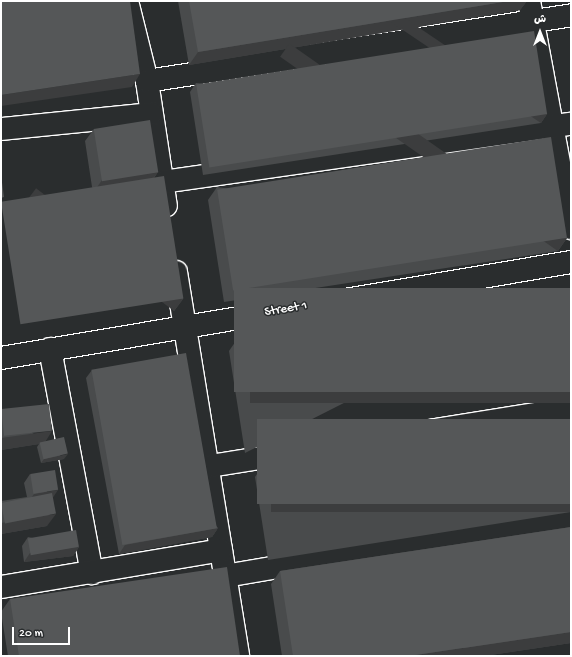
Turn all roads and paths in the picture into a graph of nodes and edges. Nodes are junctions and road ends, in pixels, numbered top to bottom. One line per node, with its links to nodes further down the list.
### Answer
1 (128, 1): 4 (street)
2 (531, 11): 3 (street); 4 (street); 6 (street)
3 (571, 15)
4 (146, 80): 5 (street)
5 (152, 114): 7 (street); 8 (street)
6 (561, 126): 8 (street); 10 (street)
7 (1, 129)
8 (162, 182): 9 (street)
9 (169, 228)
10 (571, 228)
11 (172, 251): 13 (street)
12 (571, 262): 13 (street, Street 1)
13 (184, 326): 14 (street, Street 1); 17 (street)
14 (50, 349): 15 (street, Street 1); 20 (street)
15 (1, 358)
16 (571, 408): 17 (street)
17 (210, 466): 19 (street)
18 (571, 517): 21 (street)
19 (221, 550): 20 (street); 21 (street)
20 (92, 574): 22 (street)
21 (226, 576): 23 (street)
22 (1, 587)
23 (238, 656)

